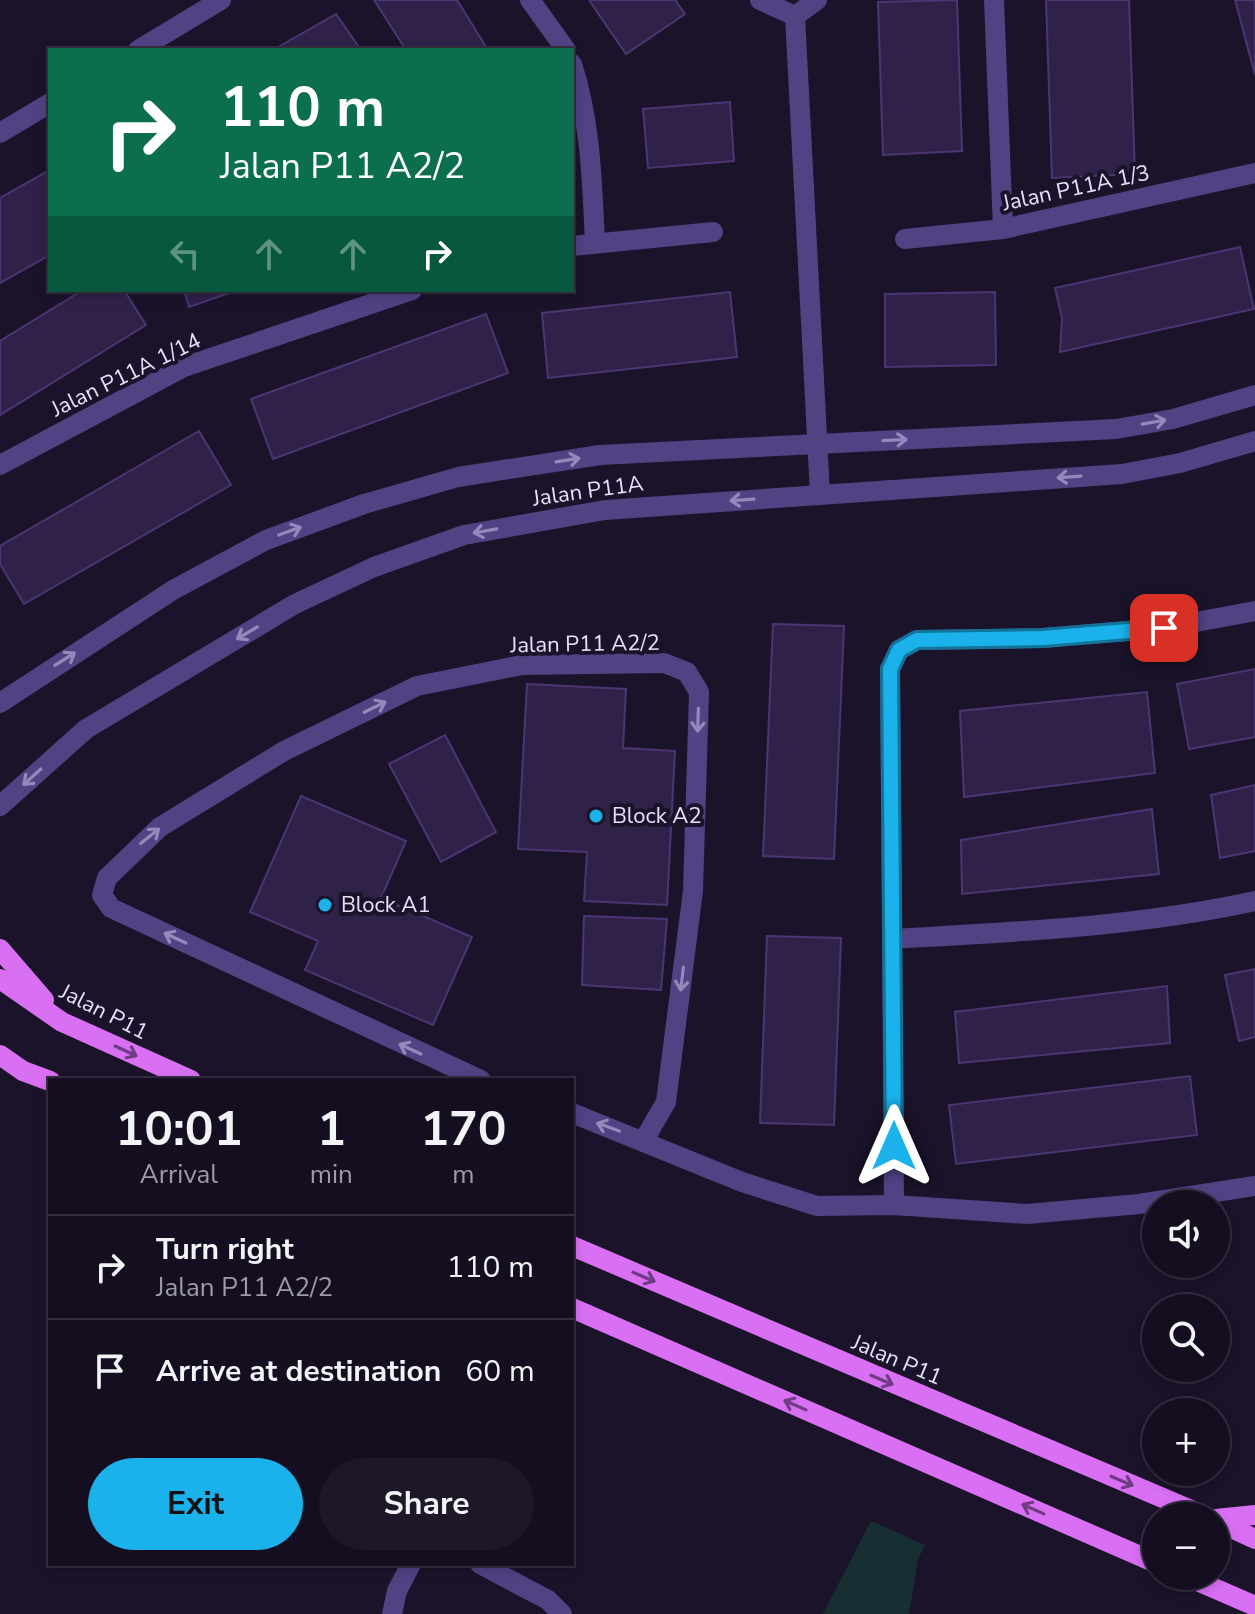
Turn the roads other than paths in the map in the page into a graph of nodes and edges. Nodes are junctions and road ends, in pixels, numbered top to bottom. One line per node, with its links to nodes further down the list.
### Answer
1 (221, 0): 7 (street)
2 (530, 0): 8 (street)
3 (760, 0): 6 (street)
4 (817, 0): 6 (street)
5 (994, 0): 13 (street)
6 (795, 16): 21 (street)
7 (141, 48)
8 (565, 48)
9 (574, 70): 16 (street)
10 (48, 104): 11 (street)
11 (0, 133)
12 (1255, 173): 13 (street, Jalan P11A 1/3)
13 (1003, 229): 15 (street, Jalan P11A 1/3)
14 (713, 232): 16 (street)
15 (905, 239)
16 (595, 243): 17 (street)
17 (574, 246)
18 (406, 292): 22 (street, Jalan P11A 1/14)
19 (1255, 395): 21 (street, Jalan P11A, one-way to 19)
20 (1255, 441): 23 (street, Jalan P11A, one-way to 23)
21 (817, 444): 23 (street); 25 (street, Jalan P11A, one-way to 21)
22 (0, 465)
23 (820, 494): 26 (street, Jalan P11A, one-way to 26)
24 (1255, 611): 28 (street)
25 (0, 703)
26 (0, 806)
27 (1255, 901): 28 (street)
28 (892, 939): 41 (street)
29 (0, 949): 31 (main road)
30 (0, 979): 31 (main road, Jalan P11)
31 (62, 1022): 35 (main road, Jalan P11, one-way to 35)
32 (0, 1055): 34 (main road)
33 (0, 1066): 34 (main road)
34 (23, 1071): 37 (main road)
35 (187, 1078)
36 (476, 1078): 39 (street, Jalan P11 A2/2, one-way to 39)
37 (48, 1080)
38 (574, 1114): 39 (street, one-way to 38)
39 (644, 1140): 41 (street)
40 (1255, 1186): 41 (street)
41 (894, 1205)
42 (574, 1247): 44 (main road, Jalan P11, one-way to 44)
43 (574, 1309): 49 (main road, one-way to 43)
44 (1172, 1502)
45 (1255, 1515): 46 (main road)
46 (1230, 1518)
47 (1230, 1527): 48 (main road)
48 (1255, 1539)
49 (1142, 1557)
50 (410, 1566): 54 (street)
51 (484, 1566): 55 (street)
52 (1218, 1590): 53 (main road)
53 (1255, 1606)
54 (392, 1614)
55 (562, 1614)

